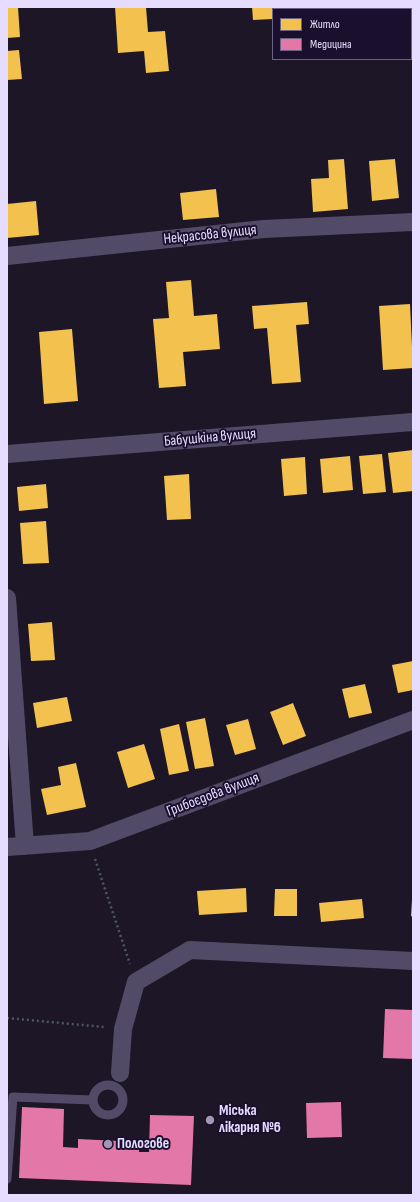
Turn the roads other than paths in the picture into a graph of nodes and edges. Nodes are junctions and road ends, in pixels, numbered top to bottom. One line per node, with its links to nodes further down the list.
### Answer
1 (413, 222): 2 (street, Некрасова вулиця)
2 (7, 256)
3 (413, 422): 4 (street, Бабушкіна вулиця)
4 (7, 454)
5 (7, 598): 7 (street)
6 (413, 720): 7 (street, Грибоєдова вулиця)
7 (16, 846)
8 (413, 961): 9 (street)
9 (117, 1080): 10 (lane); 10 (lane)
10 (92, 1100): 11 (lane)
11 (7, 1179)

